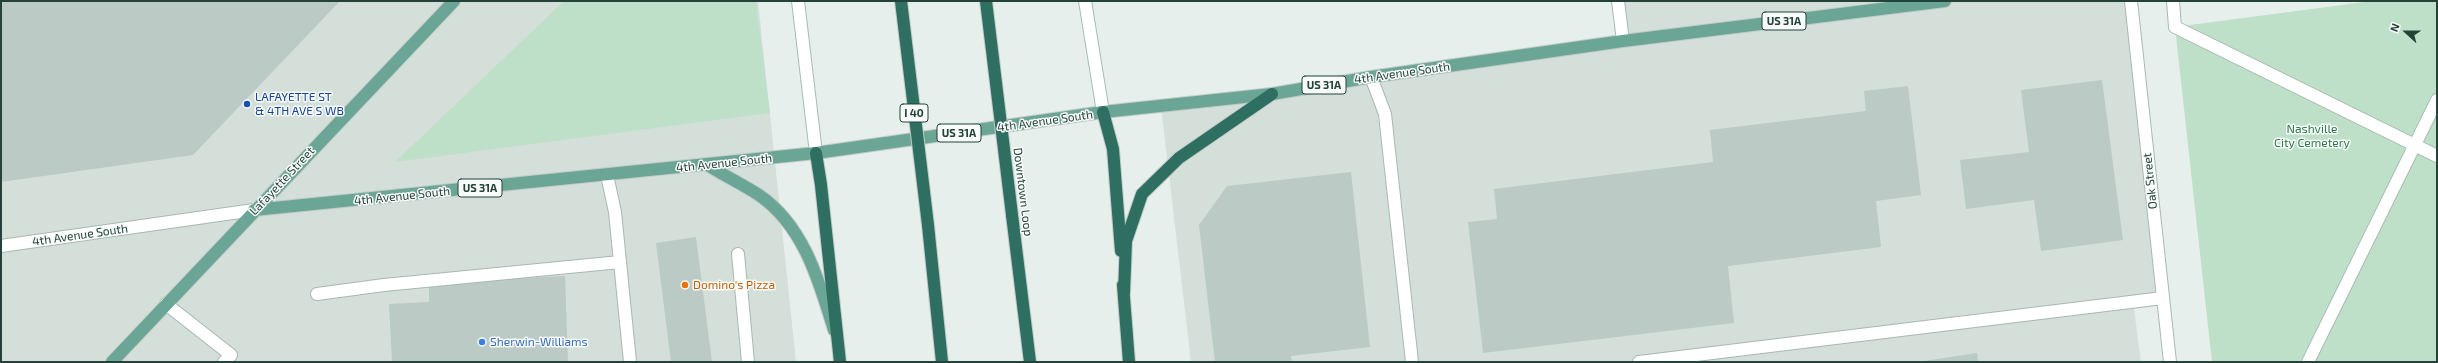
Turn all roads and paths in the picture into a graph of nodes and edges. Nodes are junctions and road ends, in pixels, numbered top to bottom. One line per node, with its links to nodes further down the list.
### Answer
1 (454, 1): 20 (main road, Lafayette Street)
2 (798, 1): 16 (street)
3 (901, 1): 34 (highway, I 40, bridge)
4 (986, 1): 35 (highway, Downtown Loop, bridge)
5 (1085, 1): 14 (street)
6 (1618, 1): 10 (street)
7 (1945, 1): 10 (main road, 4th Avenue South / US 31A)
8 (2131, 1): 26 (street, Oak Street)
9 (2173, 1): 15 (street)
10 (1623, 41): 11 (main road, 4th Avenue South / US 31A)
11 (1371, 77): 12 (main road, 4th Avenue South / US 31A); 37 (street)
12 (1272, 94): 14 (main road, 4th Avenue South / US 31A); 24 (highway)
13 (2437, 100): 15 (street)
14 (1103, 112): 16 (main road, 4th Avenue South / US 31A); 24 (highway)
15 (2415, 145): 17 (street); 40 (street)
16 (816, 153): 18 (main road, 4th Avenue South / US 31A); 28 (highway)
17 (2437, 156)
18 (706, 164): 19 (main road, 4th Avenue South / US 31A); 28 (main road)
19 (608, 174): 20 (main road, 4th Avenue South / US 31A); 23 (street)
20 (254, 210): 21 (street, 4th Avenue South); 27 (main road, Lafayette Street)
21 (1, 246)
22 (738, 254): 32 (street)
23 (620, 262): 25 (street); 31 (street)
24 (1124, 293): 36 (highway)
25 (317, 294)
26 (2163, 298): 38 (street); 39 (street, Oak Street)
27 (166, 304): 29 (main road, Lafayette Street); 30 (street)
28 (837, 340): 33 (highway)
29 (112, 362)
30 (224, 362)
31 (630, 362)
32 (748, 362)
33 (840, 362)
34 (942, 362)
35 (1030, 362)
36 (1129, 362)
37 (1412, 362)
38 (1639, 362)
39 (2170, 362)
40 (2308, 362)

